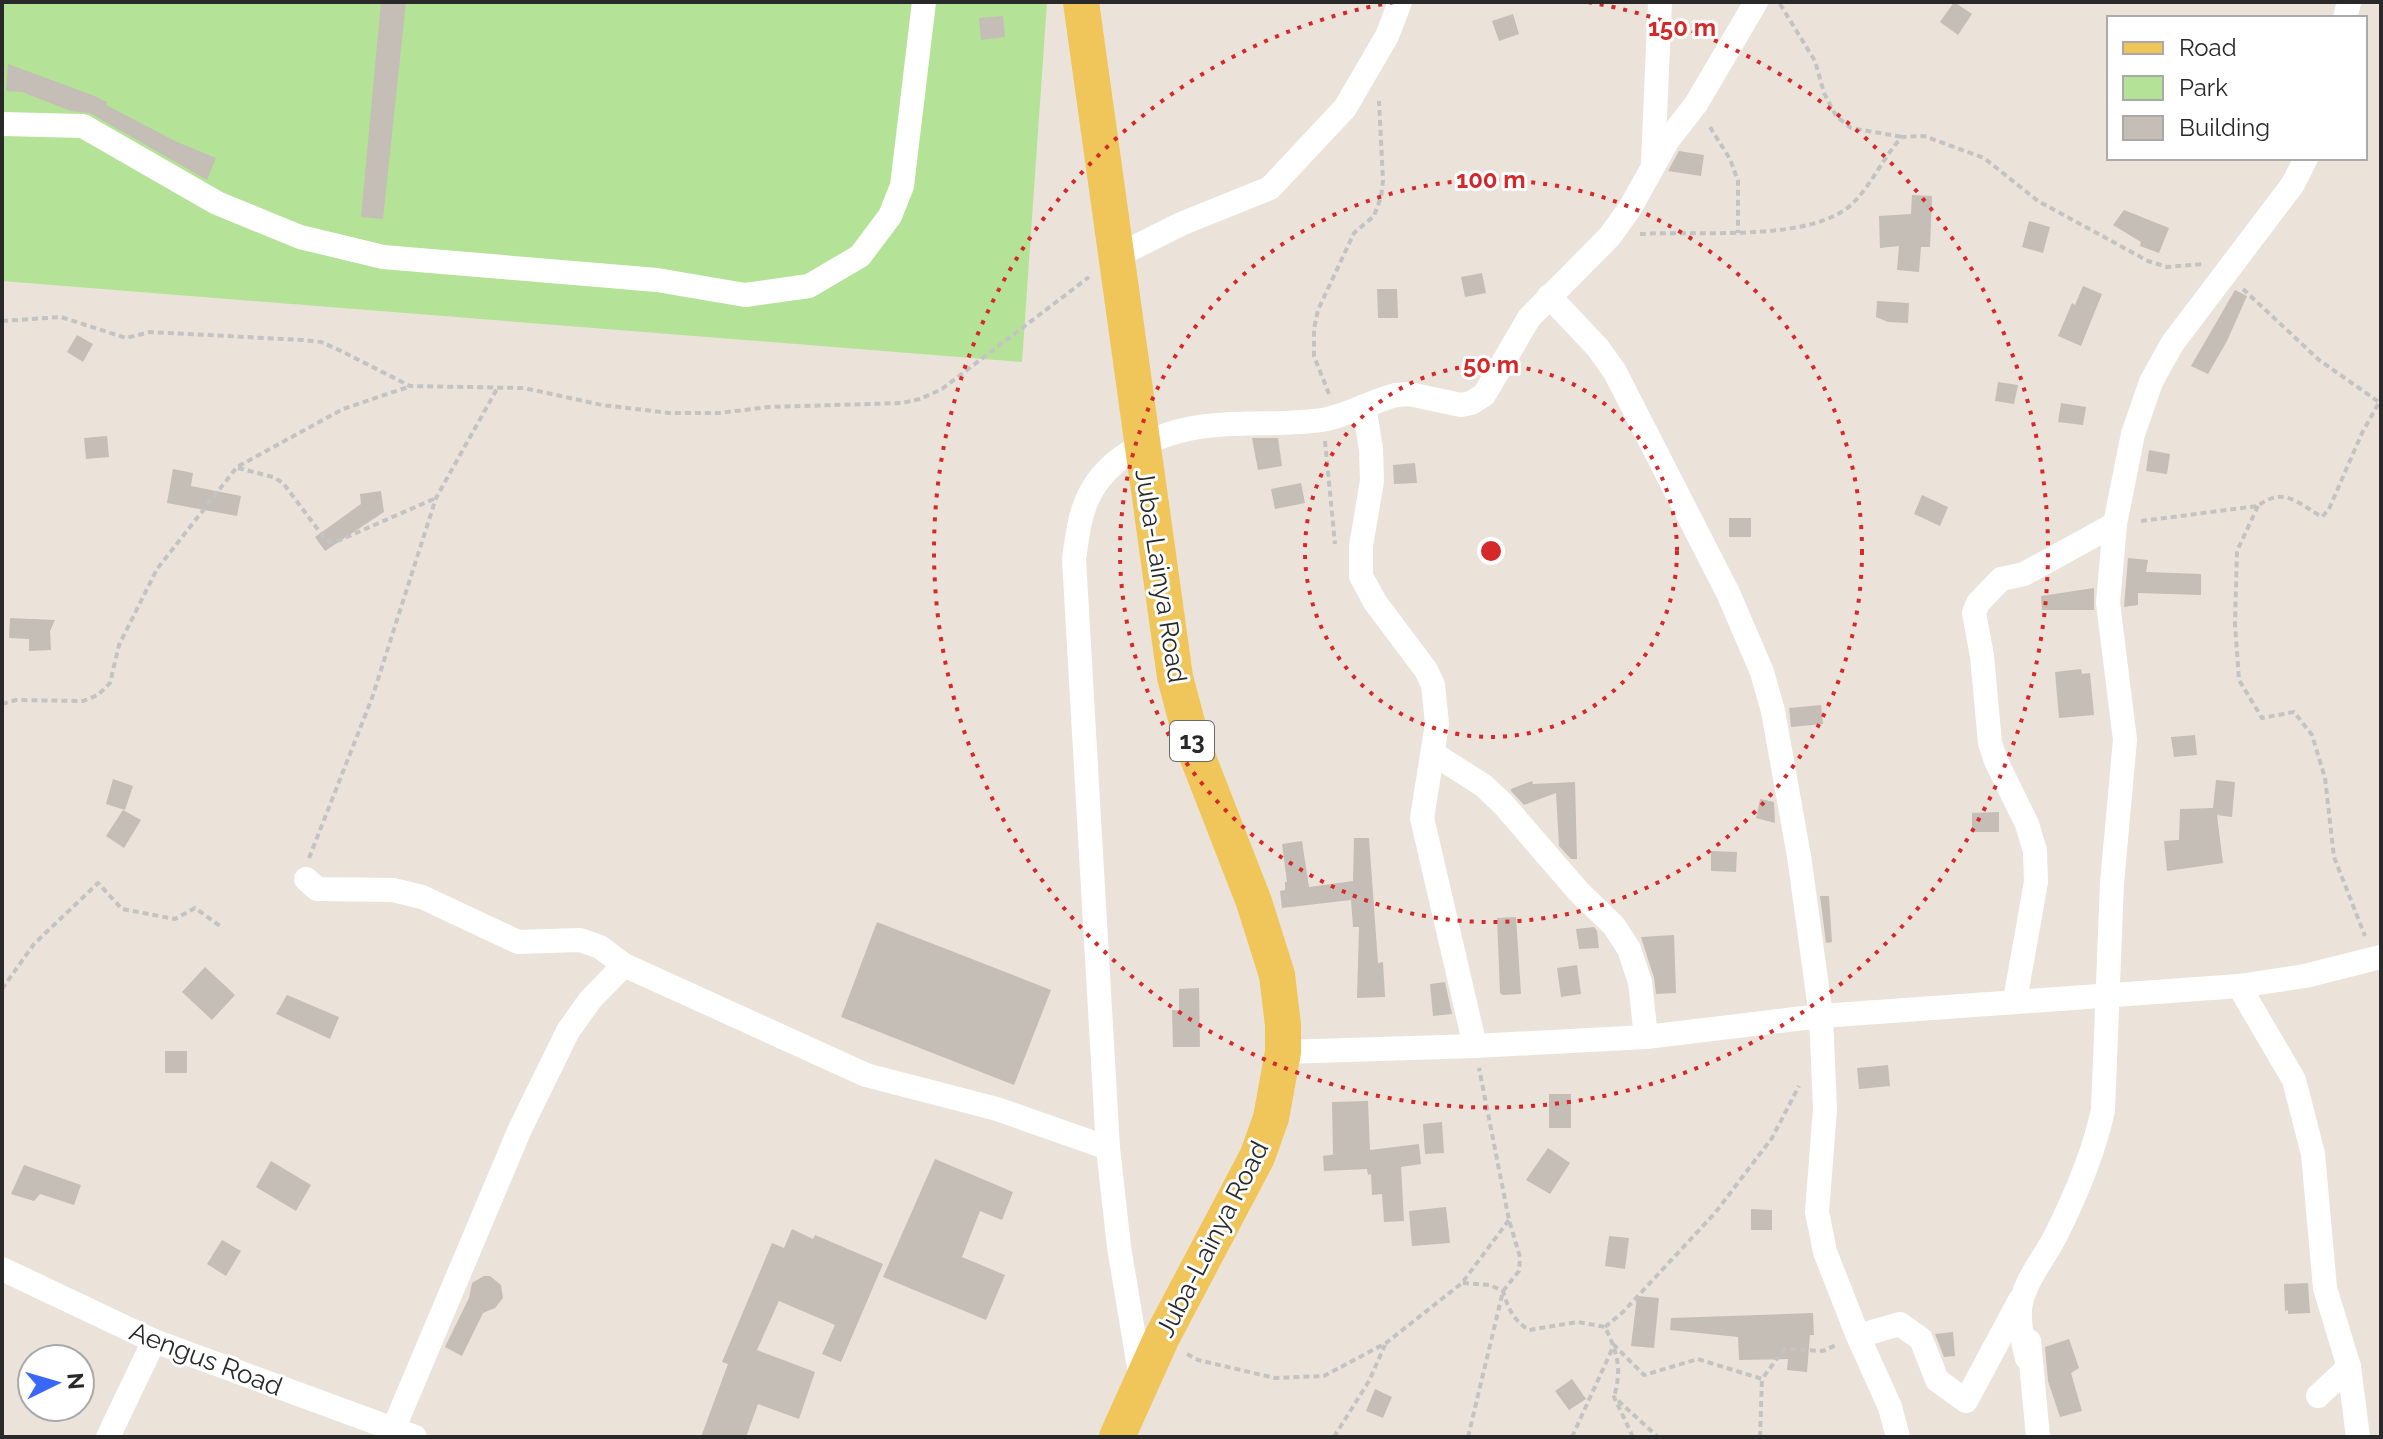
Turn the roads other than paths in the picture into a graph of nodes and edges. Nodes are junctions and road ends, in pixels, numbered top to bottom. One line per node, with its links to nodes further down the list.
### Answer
1 (924, 2): 6 (street)
2 (1081, 2): 9 (main road, Juba-Lainya Road / 13)
3 (1400, 2): 9 (street)
4 (1660, 2): 8 (street)
5 (1756, 2): 8 (street)
6 (2, 124)
7 (2305, 160): 13 (street)
8 (1653, 165): 10 (street)
9 (1115, 257): 12 (main road, Juba-Lainya Road / 13)
10 (1549, 296): 11 (street); 21 (street)
11 (1364, 406): 12 (street); 14 (street)
12 (1141, 446): 24 (main road, Juba-Lainya Road / 13); 25 (street)
13 (2115, 524): 19 (street); 20 (street)
14 (1434, 754): 22 (street); 23 (street)
15 (306, 879): 17 (street)
16 (2377, 958): 18 (street)
17 (624, 965): 25 (street); 34 (street)
18 (2239, 986): 19 (street); 31 (street)
19 (2108, 994): 20 (street); 27 (street)
20 (2015, 1000): 21 (street)
21 (1821, 1016): 22 (street); 28 (street)
22 (1646, 1037): 23 (street)
23 (1475, 1046): 24 (street)
24 (1283, 1052): 32 (main road, Juba-Lainya Road / 13)
25 (1108, 1148): 32 (street)
26 (2, 1269): 29 (street, Aengus Road)
27 (2025, 1291): 28 (street); 30 (street); 38 (street)
28 (1858, 1336): 37 (street)
29 (154, 1341): 34 (street, Aengus Road); 35 (street)
30 (2027, 1358)
31 (2349, 1367): 33 (street); 39 (street)
32 (1141, 1379): 36 (main road, Juba-Lainya Road / 13)
33 (2318, 1396)
34 (400, 1434)
35 (108, 1437)
36 (1117, 1437)
37 (1898, 1437)
38 (2038, 1437)
39 (2358, 1437)

